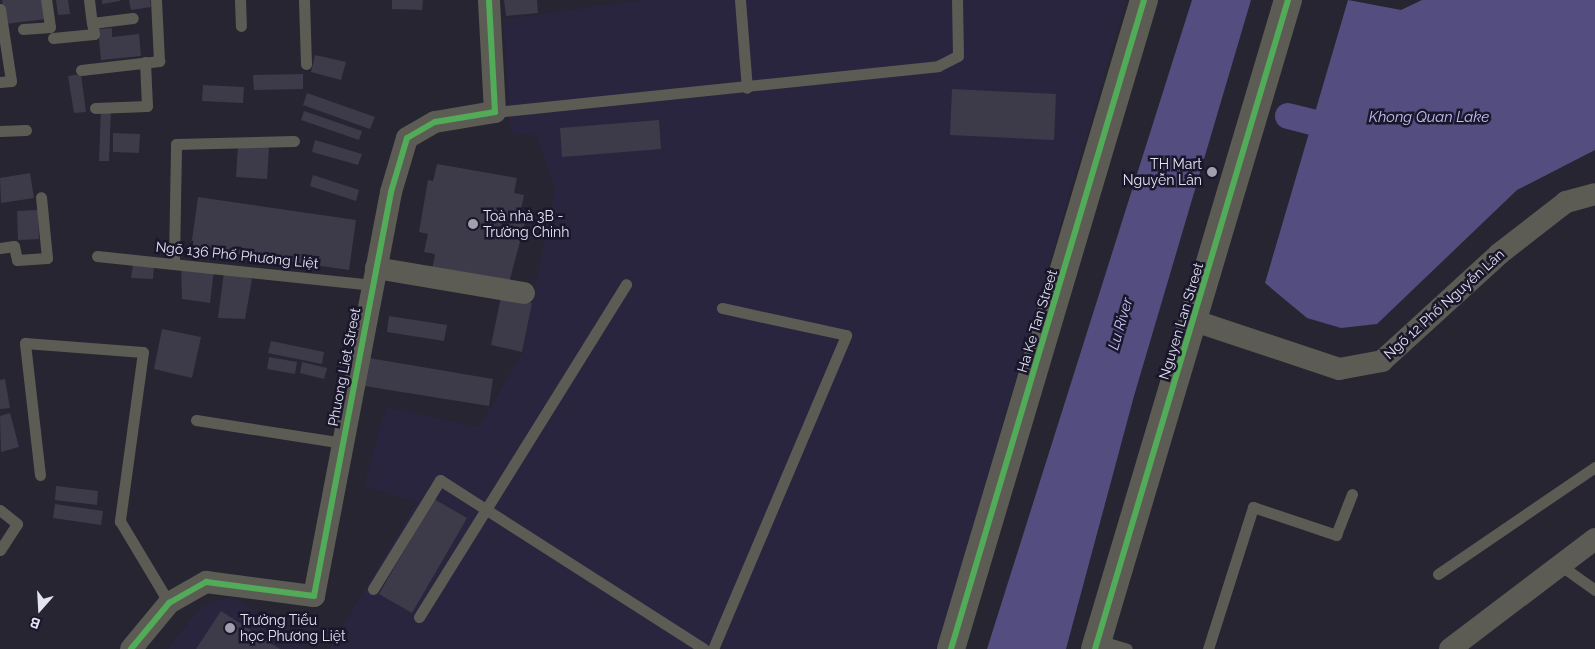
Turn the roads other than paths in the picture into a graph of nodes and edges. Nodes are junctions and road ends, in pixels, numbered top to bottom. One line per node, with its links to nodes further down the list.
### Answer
1 (46, 0): 15 (lane)
2 (89, 0): 13 (lane)
3 (156, 0): 18 (lane)
4 (240, 0): 14 (lane)
5 (304, 0): 19 (lane)
6 (489, 0): 24 (street)
7 (740, 0): 22 (lane)
8 (957, 0): 22 (lane)
9 (1144, 0): 57 (street, Ha Ke Tan Street)
10 (1288, 0): 37 (street, Nguyen Lan Street)
11 (0, 9): 16 (lane)
12 (133, 18): 13 (lane)
13 (92, 23): 17 (lane)
14 (241, 26)
15 (23, 29)
16 (2, 33): 21 (lane)
17 (53, 38)
18 (145, 62): 20 (lane); 23 (lane)
19 (306, 64)
20 (81, 70)
21 (0, 82)
22 (748, 88): 24 (lane)
23 (95, 108)
24 (495, 112): 33 (street, Phuong Liet Street)
25 (26, 130): 26 (lane)
26 (0, 131)
27 (294, 141): 32 (lane)
28 (1595, 194): 37 (street, Ngõ 12 Phố Nguyễn Lân)
29 (41, 197): 30 (lane)
30 (0, 248)
31 (97, 256): 32 (lane, Ngõ 136 Phố Phương Liệt)
32 (174, 262): 33 (lane, Ngõ 136 Phố Phương Liệt)
33 (374, 277): 35 (street); 39 (street, Phuong Liet Street)
34 (626, 284): 44 (lane)
35 (524, 294)
36 (722, 308): 56 (lane)
37 (1195, 321): 53 (street, Nguyen Lan Street)
38 (196, 420): 39 (lane)
39 (343, 443): 51 (street, Phuong Liet Street)
40 (1595, 467): 48 (lane)
41 (40, 475): 51 (lane)
42 (1352, 494): 59 (lane)
43 (0, 510): 46 (lane)
44 (486, 510): 49 (lane); 52 (lane); 55 (lane)
45 (1595, 540): 47 (street)
46 (0, 550)
47 (1560, 566): 50 (lane); 60 (street)
48 (1438, 574)
49 (373, 589)
50 (1595, 590)
51 (169, 603): 54 (street, Phuong Liet Street)
52 (419, 617)
53 (1096, 644): 58 (lane)
54 (131, 649)
55 (704, 649)
56 (713, 649)
57 (951, 649)
58 (1127, 649)
59 (1208, 649)
60 (1450, 649)

